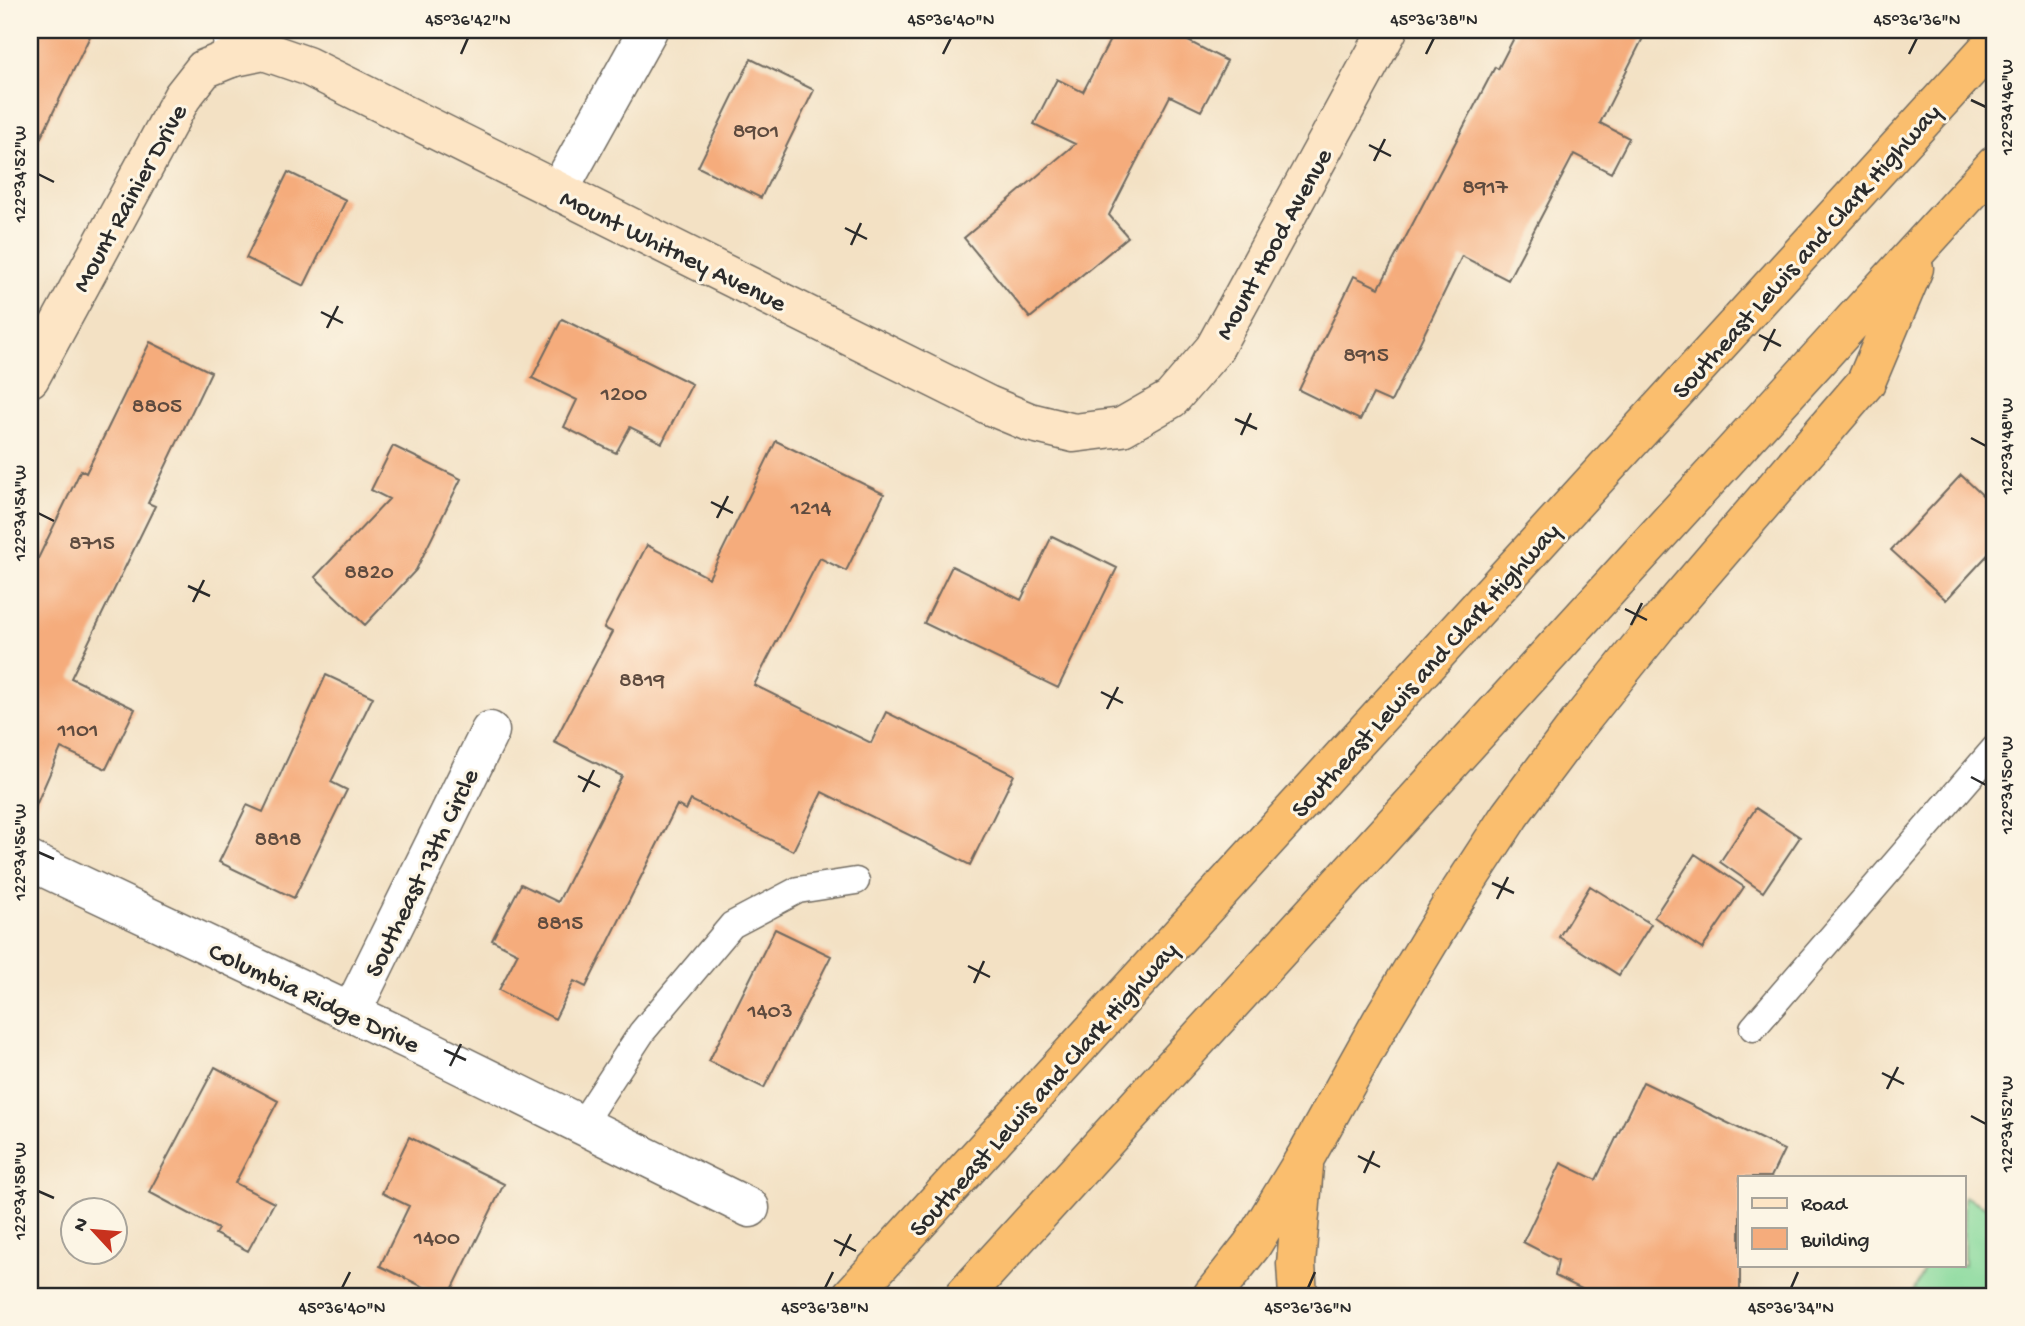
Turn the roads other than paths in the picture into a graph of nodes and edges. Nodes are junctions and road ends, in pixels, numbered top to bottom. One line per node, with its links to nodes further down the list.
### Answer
1 (648, 30): 6 (street)
2 (1388, 30): 9 (street, Mount Hood Avenue)
3 (1995, 41): 19 (highway, Southeast Lewis and Clark Highway)
4 (233, 44): 6 (street, Mount Whitney Avenue); 8 (street, Mount Rainier Drive)
5 (1995, 165): 7 (highway)
6 (558, 191): 9 (street, Mount Whitney Avenue)
7 (1924, 243): 17 (highway); 20 (highway)
8 (30, 378)
9 (1122, 427)
10 (490, 731): 14 (street, Southeast 13th Circle)
11 (1995, 748): 15 (lane)
12 (30, 861): 14 (street, Columbia Ridge Drive)
13 (856, 881): 16 (lane)
14 (351, 1013): 16 (street, Columbia Ridge Drive)
15 (1753, 1028)
16 (581, 1125): 18 (street, Columbia Ridge Drive)
17 (1305, 1158): 21 (highway); 22 (highway)
18 (750, 1208)
19 (851, 1296)
20 (964, 1296)
21 (1213, 1296)
22 (1298, 1296)

